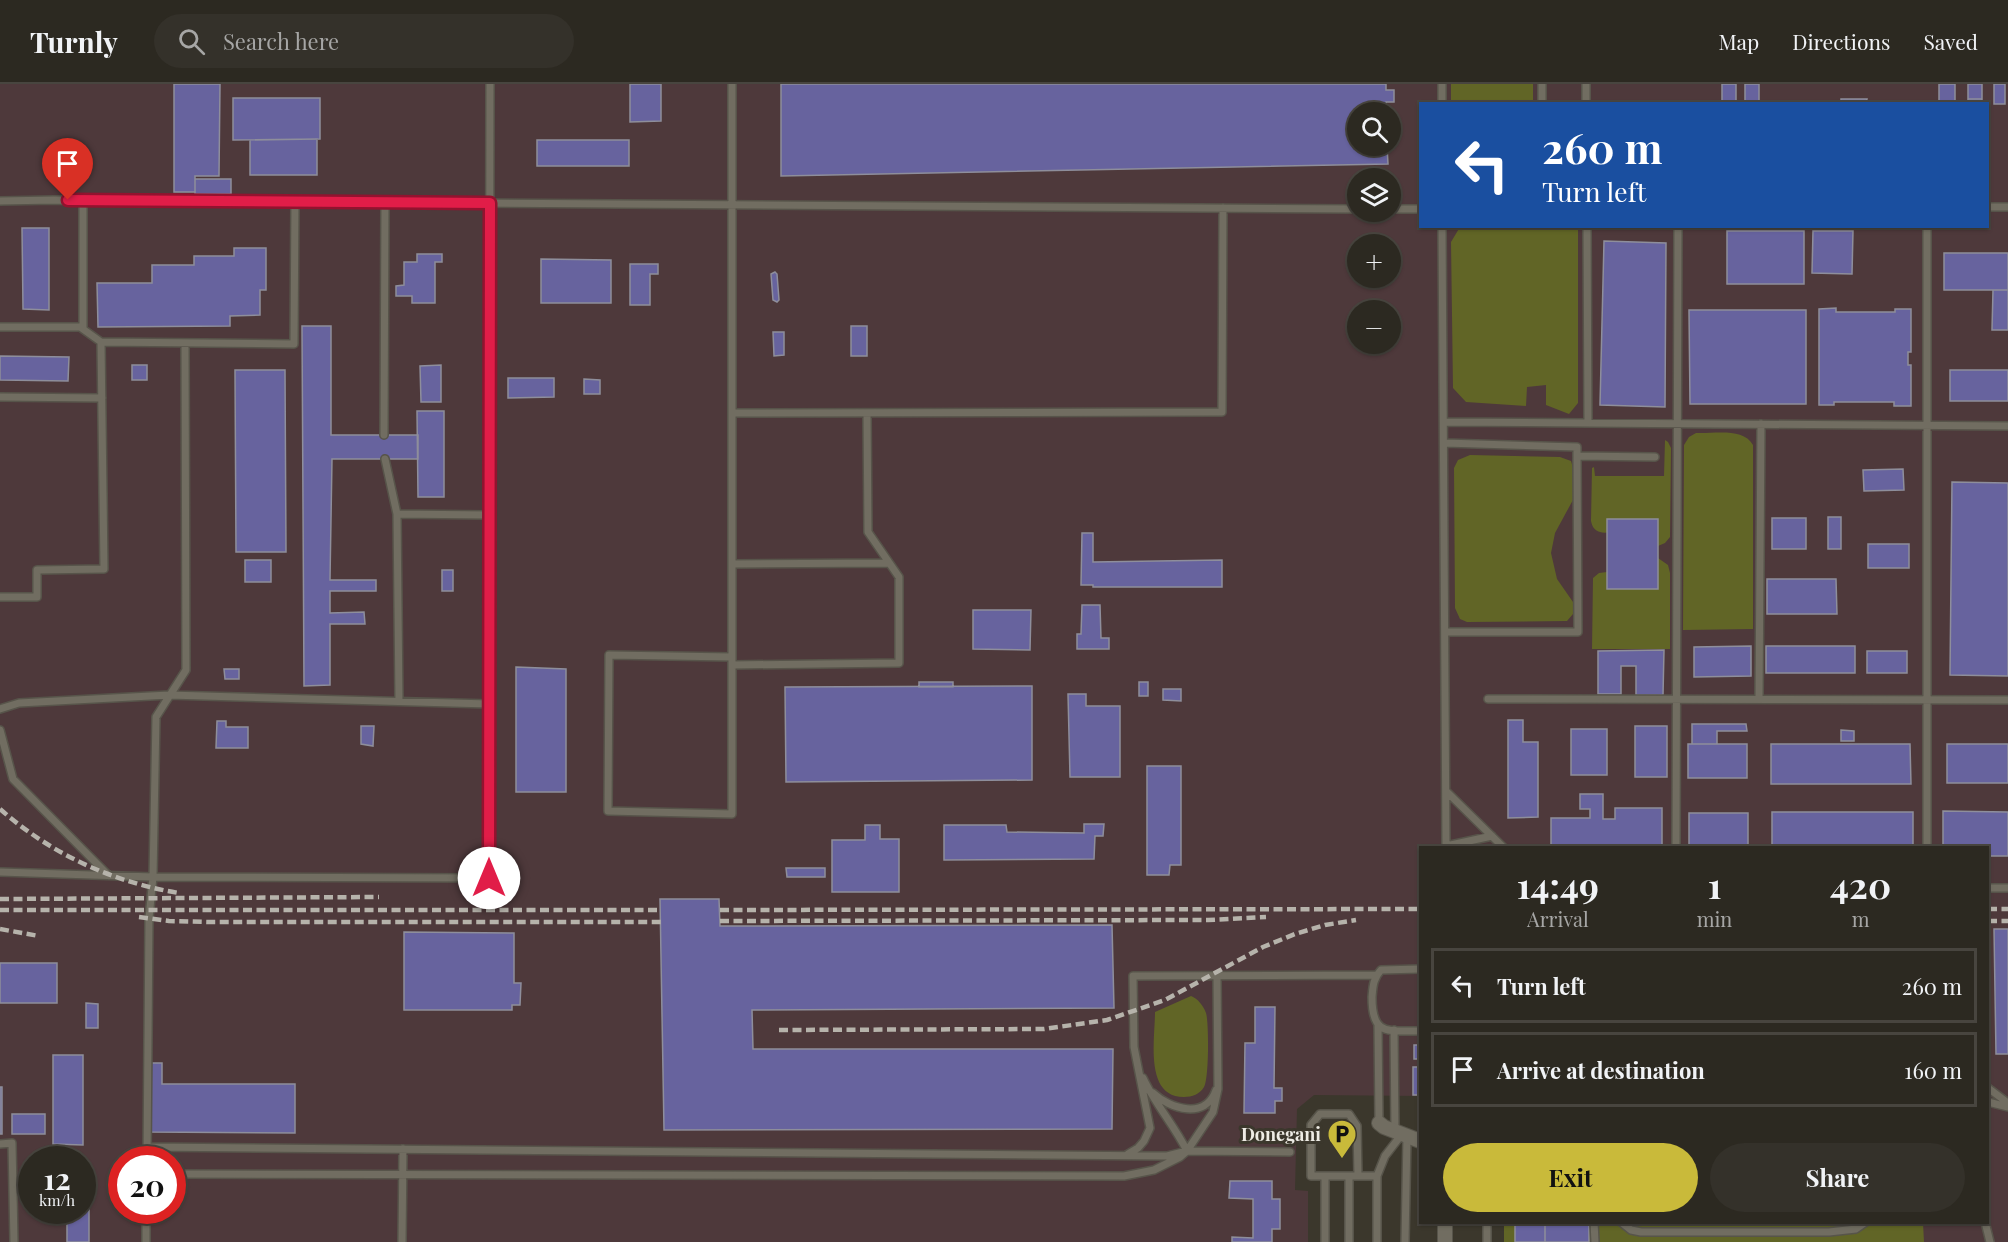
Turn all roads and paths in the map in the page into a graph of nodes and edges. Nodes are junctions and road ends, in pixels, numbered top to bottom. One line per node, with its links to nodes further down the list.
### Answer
1 (490, 84): 13 (lane)
2 (732, 84): 14 (lane)
3 (1442, 84): 6 (lane)
4 (1542, 84): 7 (lane)
5 (1586, 84): 8 (lane)
6 (1442, 102)
7 (1542, 102)
8 (1586, 102)
9 (83, 200): 10 (lane); 11 (lane); 26 (lane)
10 (0, 201)
11 (295, 201): 12 (lane); 28 (lane)
12 (385, 202): 13 (lane); 39 (lane)
13 (490, 203): 14 (lane); 45 (lane)
14 (731, 205): 17 (lane); 31 (lane)
15 (1989, 207): 16 (lane)
16 (2008, 207)
17 (1223, 208): 18 (lane); 32 (lane)
18 (1347, 208)
19 (1401, 209): 20 (lane)
20 (1419, 209)
21 (1442, 228): 33 (lane)
22 (1587, 228): 34 (lane)
23 (1678, 228): 35 (lane)
24 (1926, 228): 37 (lane)
25 (0, 327): 26 (lane)
26 (83, 328): 27 (lane)
27 (100, 342): 28 (lane); 30 (lane)
28 (185, 343): 52 (lane)
29 (0, 397): 30 (lane)
30 (102, 398): 48 (lane)
31 (732, 413): 32 (lane); 47 (lane)
32 (867, 414): 46 (lane)
33 (1445, 422): 34 (lane); 40 (lane)
34 (1588, 423): 35 (lane)
35 (1677, 423): 36 (lane); 54 (lane)
36 (1761, 424): 37 (lane); 55 (lane)
37 (1927, 425): 38 (lane); 56 (lane)
38 (2008, 426)
39 (384, 435)
40 (1445, 443): 41 (lane); 49 (lane)
41 (1577, 456): 42 (lane); 49 (lane)
42 (1655, 457)
43 (385, 459): 44 (lane)
44 (397, 514): 45 (lane); 58 (lane)
45 (489, 515): 59 (lane)
46 (889, 563): 47 (lane); 51 (lane)
47 (732, 564): 50 (lane)
48 (0, 597)
49 (1446, 632): 62 (lane)
50 (732, 657): 51 (lane); 51 (lane)
51 (732, 665)
52 (170, 695): 58 (lane); 60 (lane); 71 (lane)
53 (1488, 699): 54 (lane)
54 (1677, 699): 55 (lane); 67 (lane)
55 (1759, 699): 56 (lane)
56 (1927, 700): 57 (lane); 68 (lane)
57 (2008, 700)
58 (399, 701): 59 (lane)
59 (489, 704): 71 (lane)
60 (0, 709)
61 (0, 730): 70 (lane)
62 (1446, 791): 63 (lane); 64 (lane)
63 (1492, 836): 65 (lane); 66 (lane)
64 (1446, 846)
65 (1450, 846)
66 (1502, 846)
67 (1676, 846)
68 (1927, 846)
69 (0, 872): 70 (lane)
70 (109, 876): 71 (lane)
71 (153, 877): 90 (lane)
72 (1989, 888): 73 (lane)
73 (2008, 888)
74 (1419, 969): 75 (lane)
75 (1377, 975): 76 (lane); 77 (lane)
76 (1217, 976): 80 (lane); 81 (lane)
77 (1378, 1024): 78 (lane); 86 (lane)
78 (1394, 1030): 79 (lane); 87 (lane)
79 (1419, 1031)
80 (1138, 1067): 82 (lane); 95 (lane)
81 (1218, 1084): 82 (lane); 93 (lane)
82 (1147, 1087): 93 (lane)
83 (1989, 1089): 85 (lane)
84 (1989, 1102): 85 (lane)
85 (2008, 1105)
86 (1379, 1123): 87 (street)
87 (1401, 1134): 88 (street); 100 (lane); 114 (lane)
88 (1419, 1141)
89 (0, 1144): 108 (lane)
90 (147, 1146)
91 (186, 1147): 92 (lane)
92 (403, 1149): 95 (lane); 97 (lane)
93 (1187, 1151): 94 (lane); 95 (lane); 97 (lane)
94 (1290, 1152)
95 (1125, 1155)
96 (186, 1174): 97 (lane)
97 (403, 1175): 110 (lane)
98 (1325, 1176): 99 (lane); 99 (lane); 111 (lane)
99 (1353, 1176): 100 (lane); 112 (lane)
100 (1377, 1176): 113 (lane)
101 (146, 1224): 109 (lane)
102 (1445, 1224): 115 (street)
103 (1486, 1224): 116 (lane)
104 (1594, 1224): 117 (lane)
105 (1624, 1224): 106 (lane)
106 (1863, 1224)
107 (1985, 1224): 118 (lane)
108 (14, 1242)
109 (146, 1242)
110 (402, 1242)
111 (1325, 1242)
112 (1349, 1242)
113 (1377, 1242)
114 (1406, 1242)
115 (1445, 1242)
116 (1486, 1242)
117 (1595, 1242)
118 (1990, 1242)

